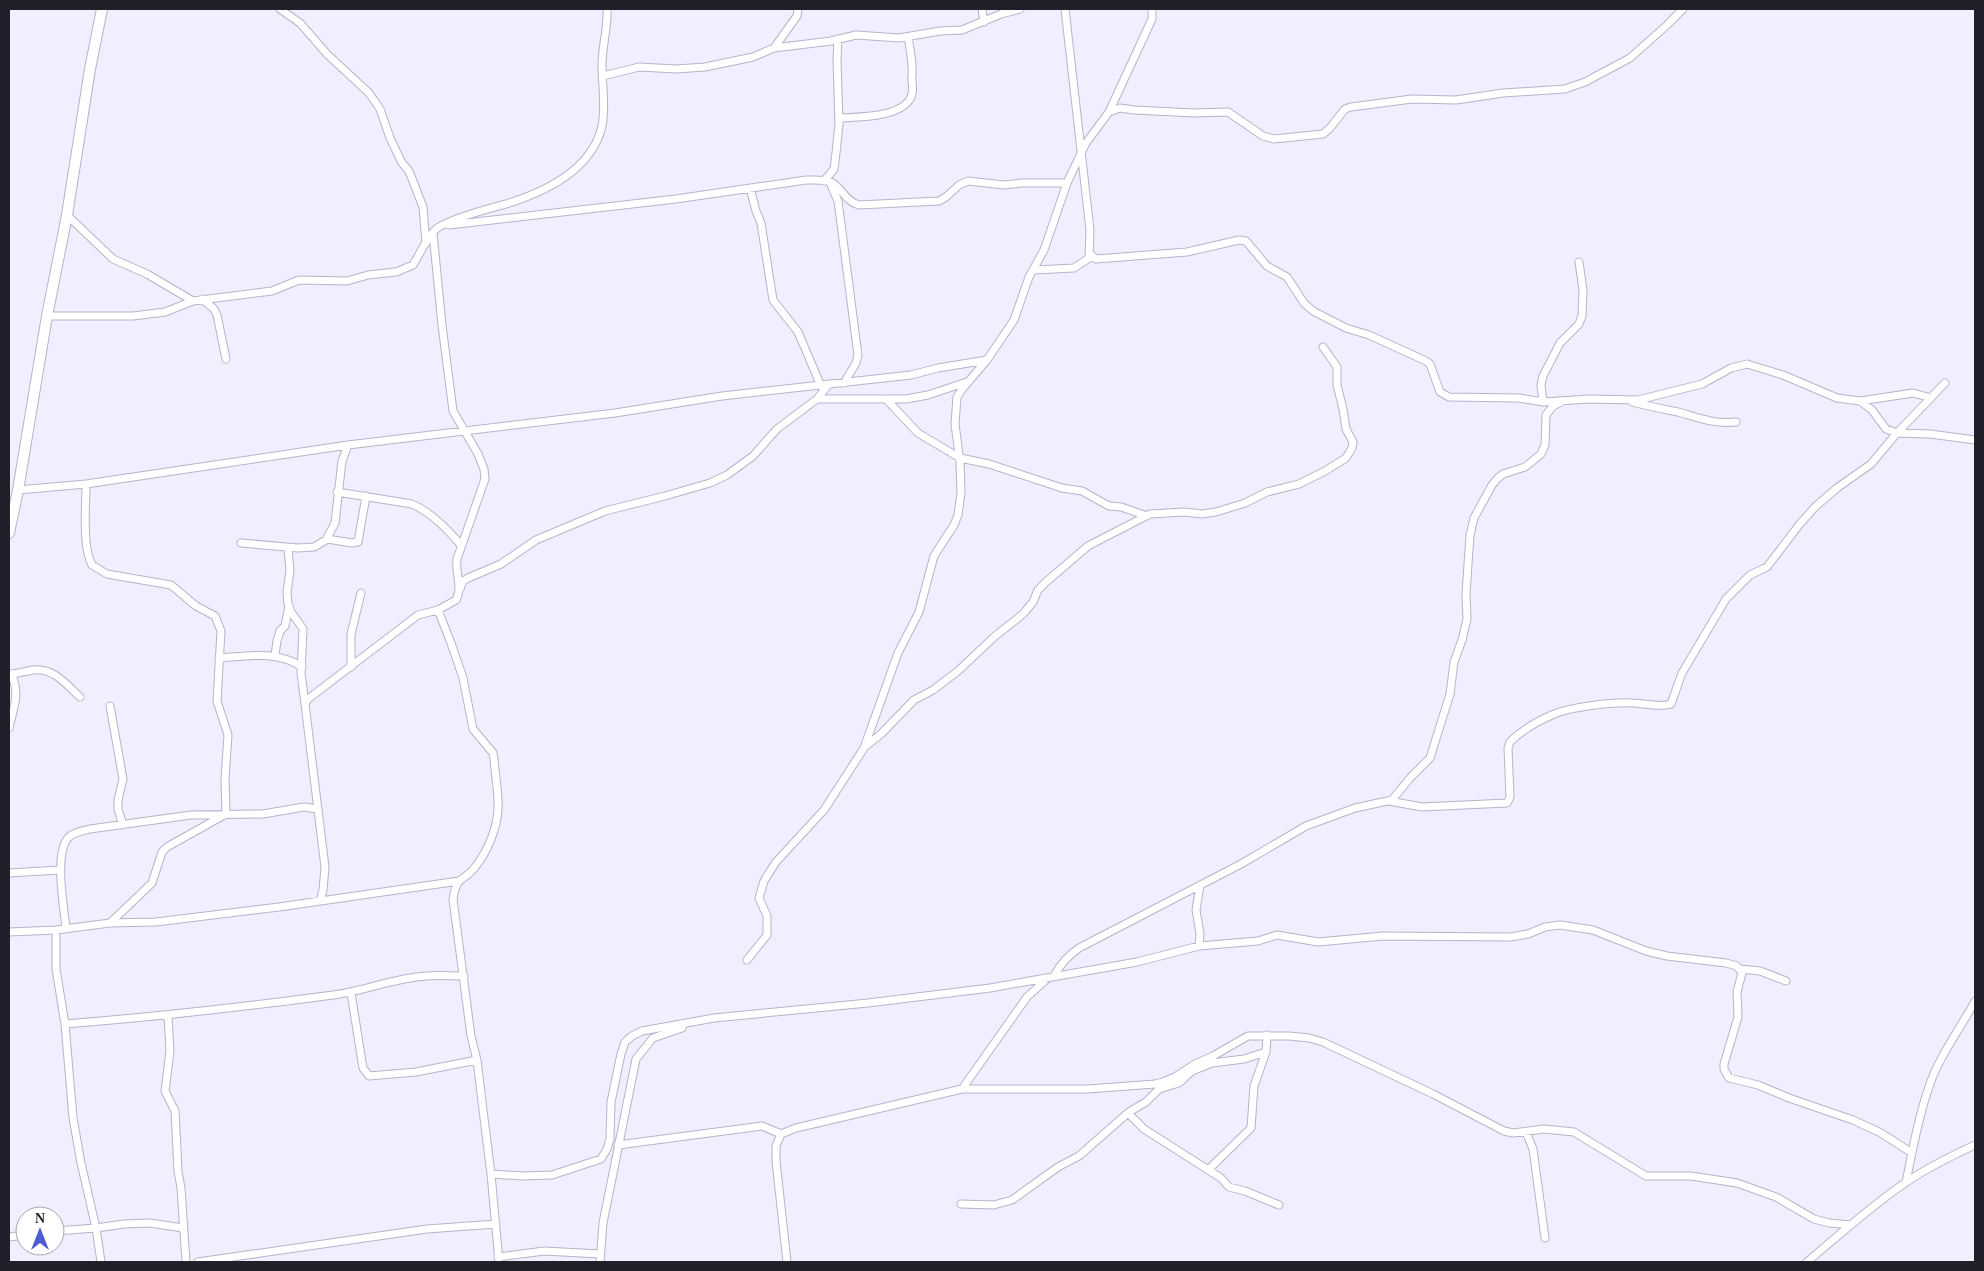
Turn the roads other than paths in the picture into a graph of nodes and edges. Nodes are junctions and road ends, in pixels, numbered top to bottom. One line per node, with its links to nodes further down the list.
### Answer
1 (102, 9): 22 (street)
2 (280, 9): 25 (street)
3 (615, 9): 10 (street)
4 (798, 9): 14 (street)
5 (982, 9): 11 (street)
6 (1020, 9): 11 (street)
7 (1065, 9): 18 (street)
8 (1152, 9): 16 (street)
9 (1683, 9): 16 (street)
10 (608, 11): 15 (street)
11 (984, 22): 12 (street)
12 (908, 37): 13 (street); 17 (street)
13 (838, 39): 14 (street); 17 (street)
14 (774, 48): 15 (street)
15 (603, 76): 23 (street)
16 (1109, 112): 18 (street)
17 (839, 118): 19 (street)
18 (1082, 154): 20 (street); 26 (street)
19 (826, 181): 20 (street); 21 (street); 36 (street)
20 (1067, 183): 28 (street)
21 (750, 188): 23 (street); 39 (street)
22 (67, 215): 30 (street); 31 (street)
23 (442, 226): 24 (street)
24 (433, 233): 25 (street); 48 (street)
25 (426, 243): 29 (street)
26 (1090, 254): 28 (street); 46 (street)
27 (1579, 262): 46 (street)
28 (1034, 270): 34 (street)
29 (202, 299): 30 (street); 33 (street)
30 (193, 301): 31 (street)
31 (47, 316): 54 (street)
32 (1323, 347): 57 (street)
33 (226, 359)
34 (987, 360): 35 (street); 36 (street)
35 (968, 382): 42 (street); 52 (street)
36 (844, 383): 38 (street)
37 (1945, 383): 40 (street)
38 (829, 384): 39 (street); 41 (street)
39 (821, 386): 48 (street)
40 (1932, 398): 45 (street); 49 (street)
41 (818, 399): 42 (street); 63 (street)
42 (886, 399): 52 (street)
43 (1619, 399): 44 (street); 45 (street); 47 (street)
44 (1564, 400): 46 (street); 77 (street)
45 (1860, 401): 49 (street)
46 (1543, 402)
47 (1736, 422)
48 (464, 430): 51 (street); 61 (street)
49 (1897, 433): 50 (street); 77 (street)
50 (1975, 440)
51 (348, 445): 53 (street); 55 (street)
52 (960, 458): 57 (street); 76 (street)
53 (86, 484): 54 (street); 68 (street)
54 (18, 490): 58 (street)
55 (337, 492): 56 (street); 59 (street)
56 (366, 496): 59 (street); 61 (street)
57 (1147, 516): 76 (street)
58 (9, 533)
59 (327, 538): 62 (street)
60 (241, 543): 62 (street)
61 (461, 545): 63 (street)
62 (288, 548): 65 (street)
63 (459, 589): 66 (street)
64 (361, 593): 70 (street)
65 (289, 606): 67 (street); 69 (street)
66 (438, 610): 70 (street); 83 (street)
67 (275, 655): 68 (street); 69 (street)
68 (219, 658): 79 (street)
69 (302, 667): 73 (street)
70 (351, 667): 73 (street)
71 (10, 674): 72 (street); 75 (street)
72 (80, 697)
73 (305, 704): 78 (street)
74 (110, 706): 80 (street)
75 (9, 728)
76 (864, 748): 93 (street)
77 (1388, 801): 85 (street)
78 (318, 809): 79 (street); 87 (street)
79 (226, 814): 80 (street); 88 (street)
80 (123, 825): 81 (street)
81 (60, 870): 82 (street); 89 (street)
82 (9, 873)
83 (459, 881): 84 (street); 86 (street)
84 (440, 884): 86 (street); 87 (street)
85 (1200, 885): 92 (street); 96 (street)
86 (453, 899): 95 (street)
87 (320, 901): 88 (street)
88 (110, 923): 89 (street)
89 (66, 928): 90 (street)
90 (56, 930): 91 (street); 102 (street)
91 (9, 932)
92 (1199, 946): 94 (street); 96 (street)
93 (747, 960)
94 (1740, 969): 97 (street); 112 (street)
95 (464, 976): 98 (street); 105 (street)
96 (1052, 976): 101 (street); 106 (street)
97 (1786, 981)
98 (351, 992): 100 (street); 105 (street)
99 (1975, 1001): 112 (street)
100 (168, 1016): 102 (street); 121 (street)
101 (714, 1018): 110 (street); 114 (street)
102 (65, 1024): 120 (street)
103 (1267, 1036): 104 (street); 106 (street); 108 (street)
104 (1266, 1052): 107 (street); 113 (street)
105 (477, 1060): 114 (street)
106 (962, 1089): 109 (street)
107 (1128, 1113): 113 (street); 116 (street)
108 (1526, 1132): 119 (street); 123 (street)
109 (781, 1134): 110 (street); 131 (street)
110 (618, 1145): 125 (street)
111 (1975, 1145): 115 (street)
112 (1912, 1153): 115 (street)
113 (1208, 1170): 117 (street)
114 (491, 1174): 118 (street)
115 (1906, 1182): 119 (street)
116 (961, 1204)
117 (1278, 1205)
118 (496, 1224): 126 (street); 129 (street)
119 (1851, 1225): 132 (street)
120 (96, 1228): 121 (street); 122 (street); 127 (street)
121 (183, 1228): 124 (street)
122 (65, 1230)
123 (1545, 1238)
124 (186, 1252): 128 (street); 129 (street)
125 (600, 1254): 126 (street); 130 (street)
126 (498, 1259)
127 (101, 1262)
128 (186, 1262)
129 (198, 1262)
130 (600, 1262)
131 (787, 1262)
132 (1807, 1262)

